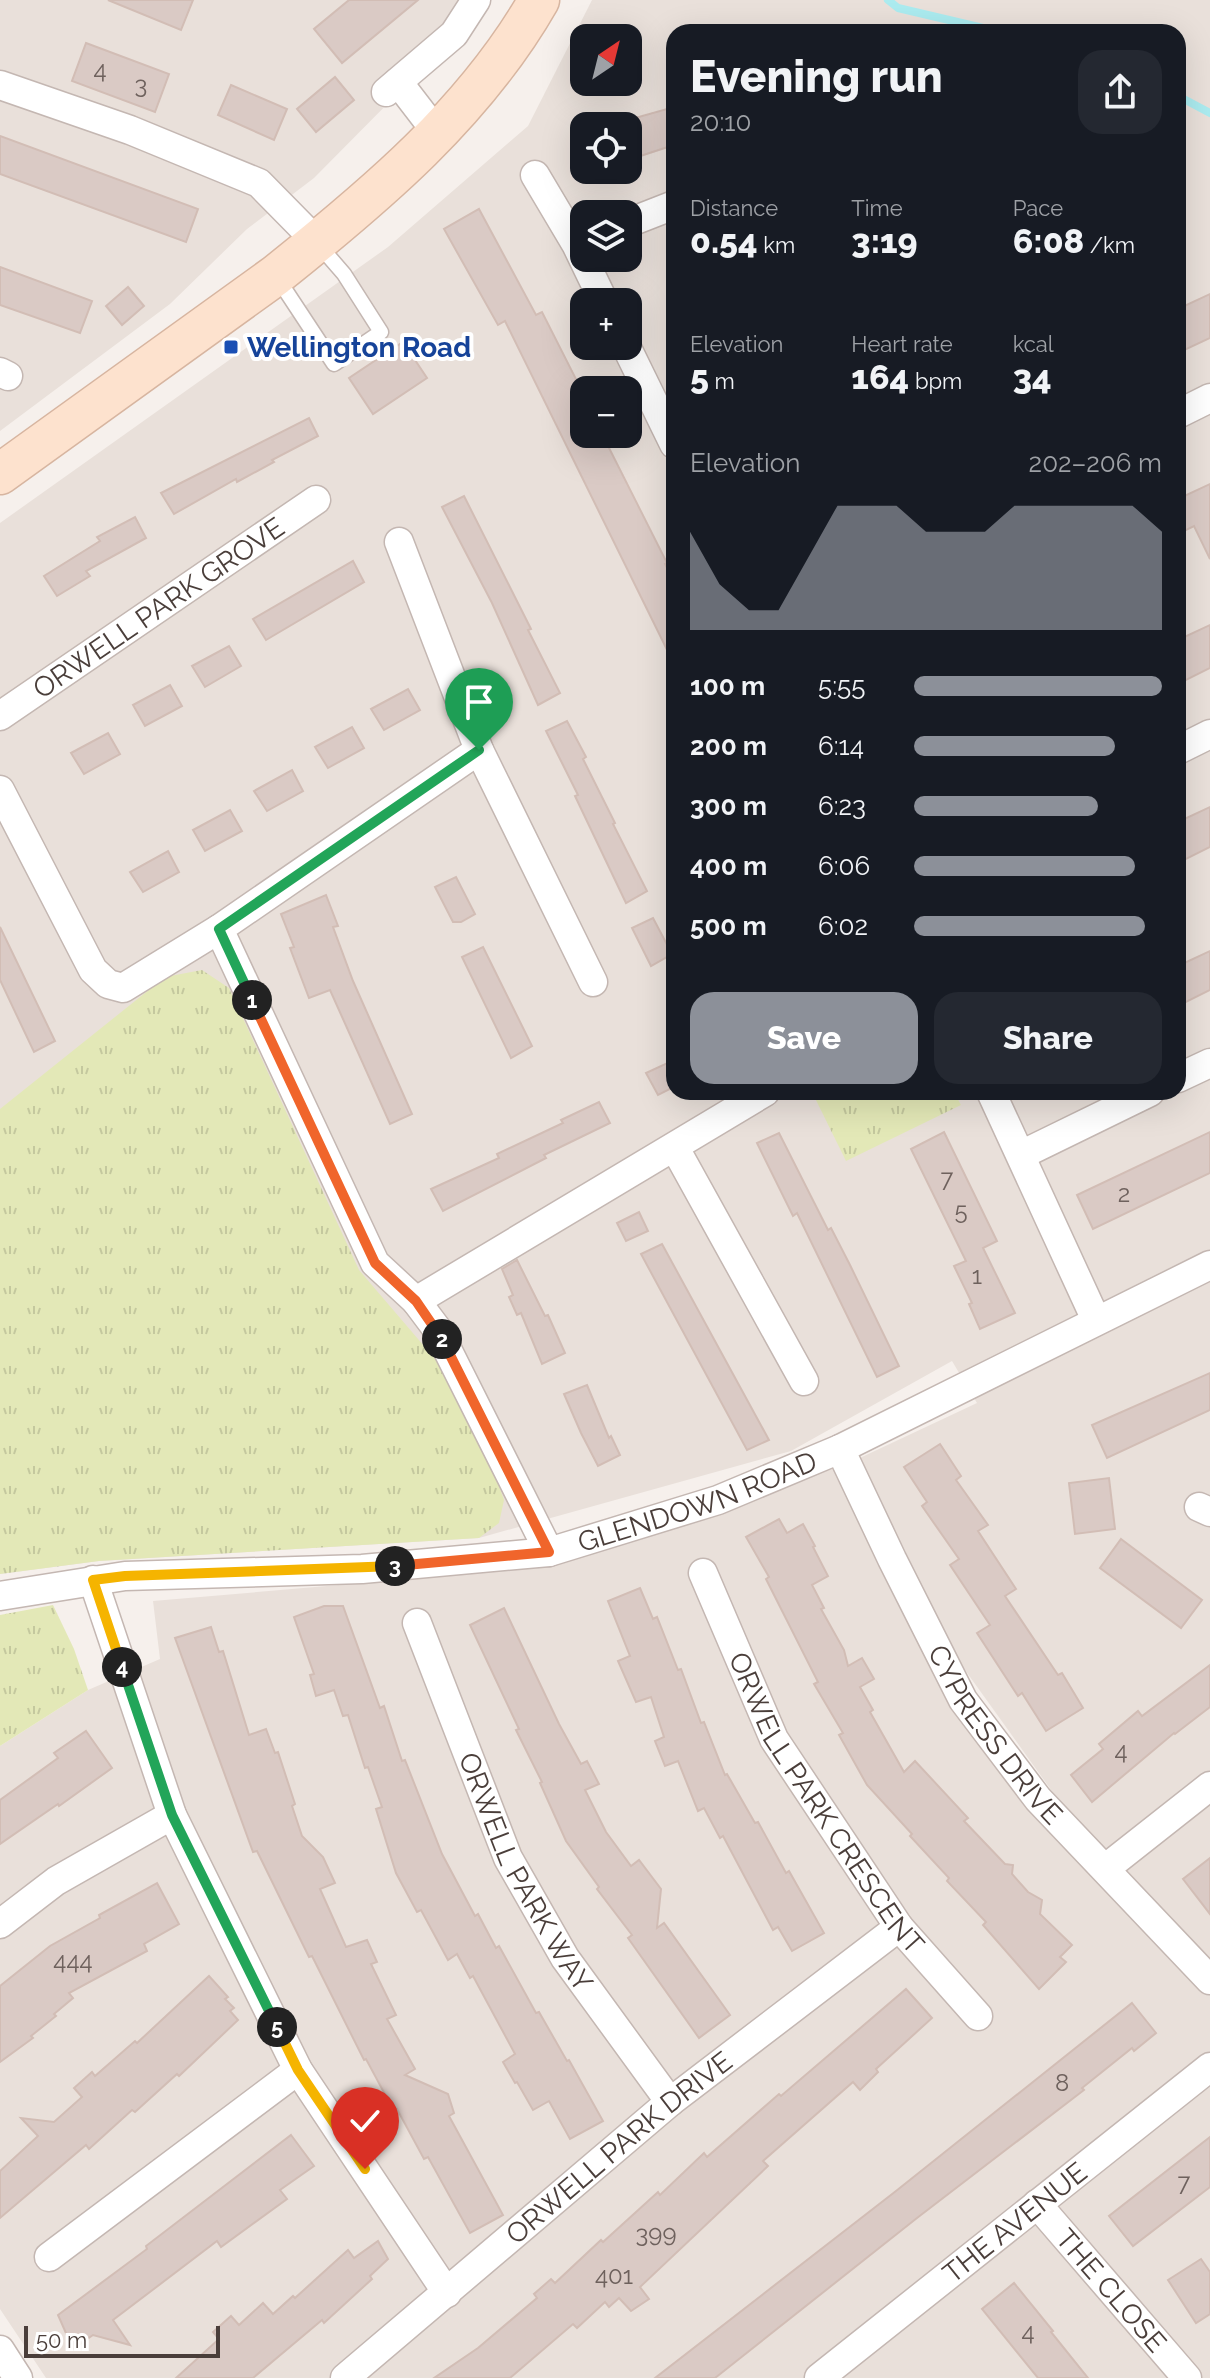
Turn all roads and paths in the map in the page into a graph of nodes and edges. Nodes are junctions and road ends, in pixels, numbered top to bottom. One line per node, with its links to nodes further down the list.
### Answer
1 (476, 0): 4 (street)
2 (539, 0): 4 (street)
3 (0, 85): 9 (street)
4 (438, 134): 9 (street)
5 (535, 175): 8 (street)
6 (666, 208): 7 (street)
7 (642, 218)
8 (570, 227)
9 (317, 242): 10 (street); 10 (lane)
10 (276, 275): 15 (street)
11 (633, 360): 14 (street)
12 (1210, 398): 13 (street)
13 (1186, 410)
14 (666, 428)
15 (0, 474)
16 (316, 500): 18 (street, ORWELL PARK GROVE)
17 (399, 542): 21 (street)
18 (0, 716)
19 (1210, 734): 20 (street)
20 (1186, 746)
21 (479, 750): 23 (street); 24 (street)
22 (0, 790): 23 (street)
23 (219, 929): 33 (street)
24 (593, 982)
25 (1210, 1063): 26 (street)
26 (1186, 1074)
27 (752, 1100): 30 (street)
28 (995, 1100): 31 (street)
29 (1134, 1100): 31 (street)
30 (675, 1148): 33 (street); 35 (street)
31 (1021, 1155): 34 (street)
32 (1210, 1265): 34 (street, GLENDOWN ROAD)
33 (416, 1301): 37 (street)
34 (1096, 1320): 36 (street, GLENDOWN ROAD)
35 (804, 1381)
36 (840, 1449): 37 (street, GLENDOWN ROAD); 44 (street, CYPRESS DRIVE)
37 (549, 1552): 39 (street, GLENDOWN ROAD)
38 (703, 1573): 46 (street, ORWELL PARK CRESCENT)
39 (93, 1580): 40 (street, GLENDOWN ROAD); 43 (street)
40 (0, 1596)
41 (417, 1623): 51 (street, ORWELL PARK WAY)
42 (1210, 1786): 44 (street)
43 (172, 1815): 45 (street); 50 (street)
44 (1106, 1868): 47 (street, CYPRESS DRIVE)
45 (0, 1924)
46 (899, 1927): 48 (street, ORWELL PARK CRESCENT); 51 (street, ORWELL PARK DRIVE)
47 (1210, 1980)
48 (978, 2016)
49 (1210, 2067): 52 (street, THE AVENUE)
50 (298, 2070): 53 (street); 54 (street)
51 (670, 2102): 54 (street, ORWELL PARK DRIVE)
52 (1037, 2204): 58 (street, THE AVENUE); 59 (street, THE CLOSE)
53 (49, 2257)
54 (447, 2293): 57 (street, ORWELL PARK DRIVE)
55 (0, 2350): 56 (street)
56 (18, 2378)
57 (345, 2378)
58 (819, 2378)
59 (1187, 2378)

